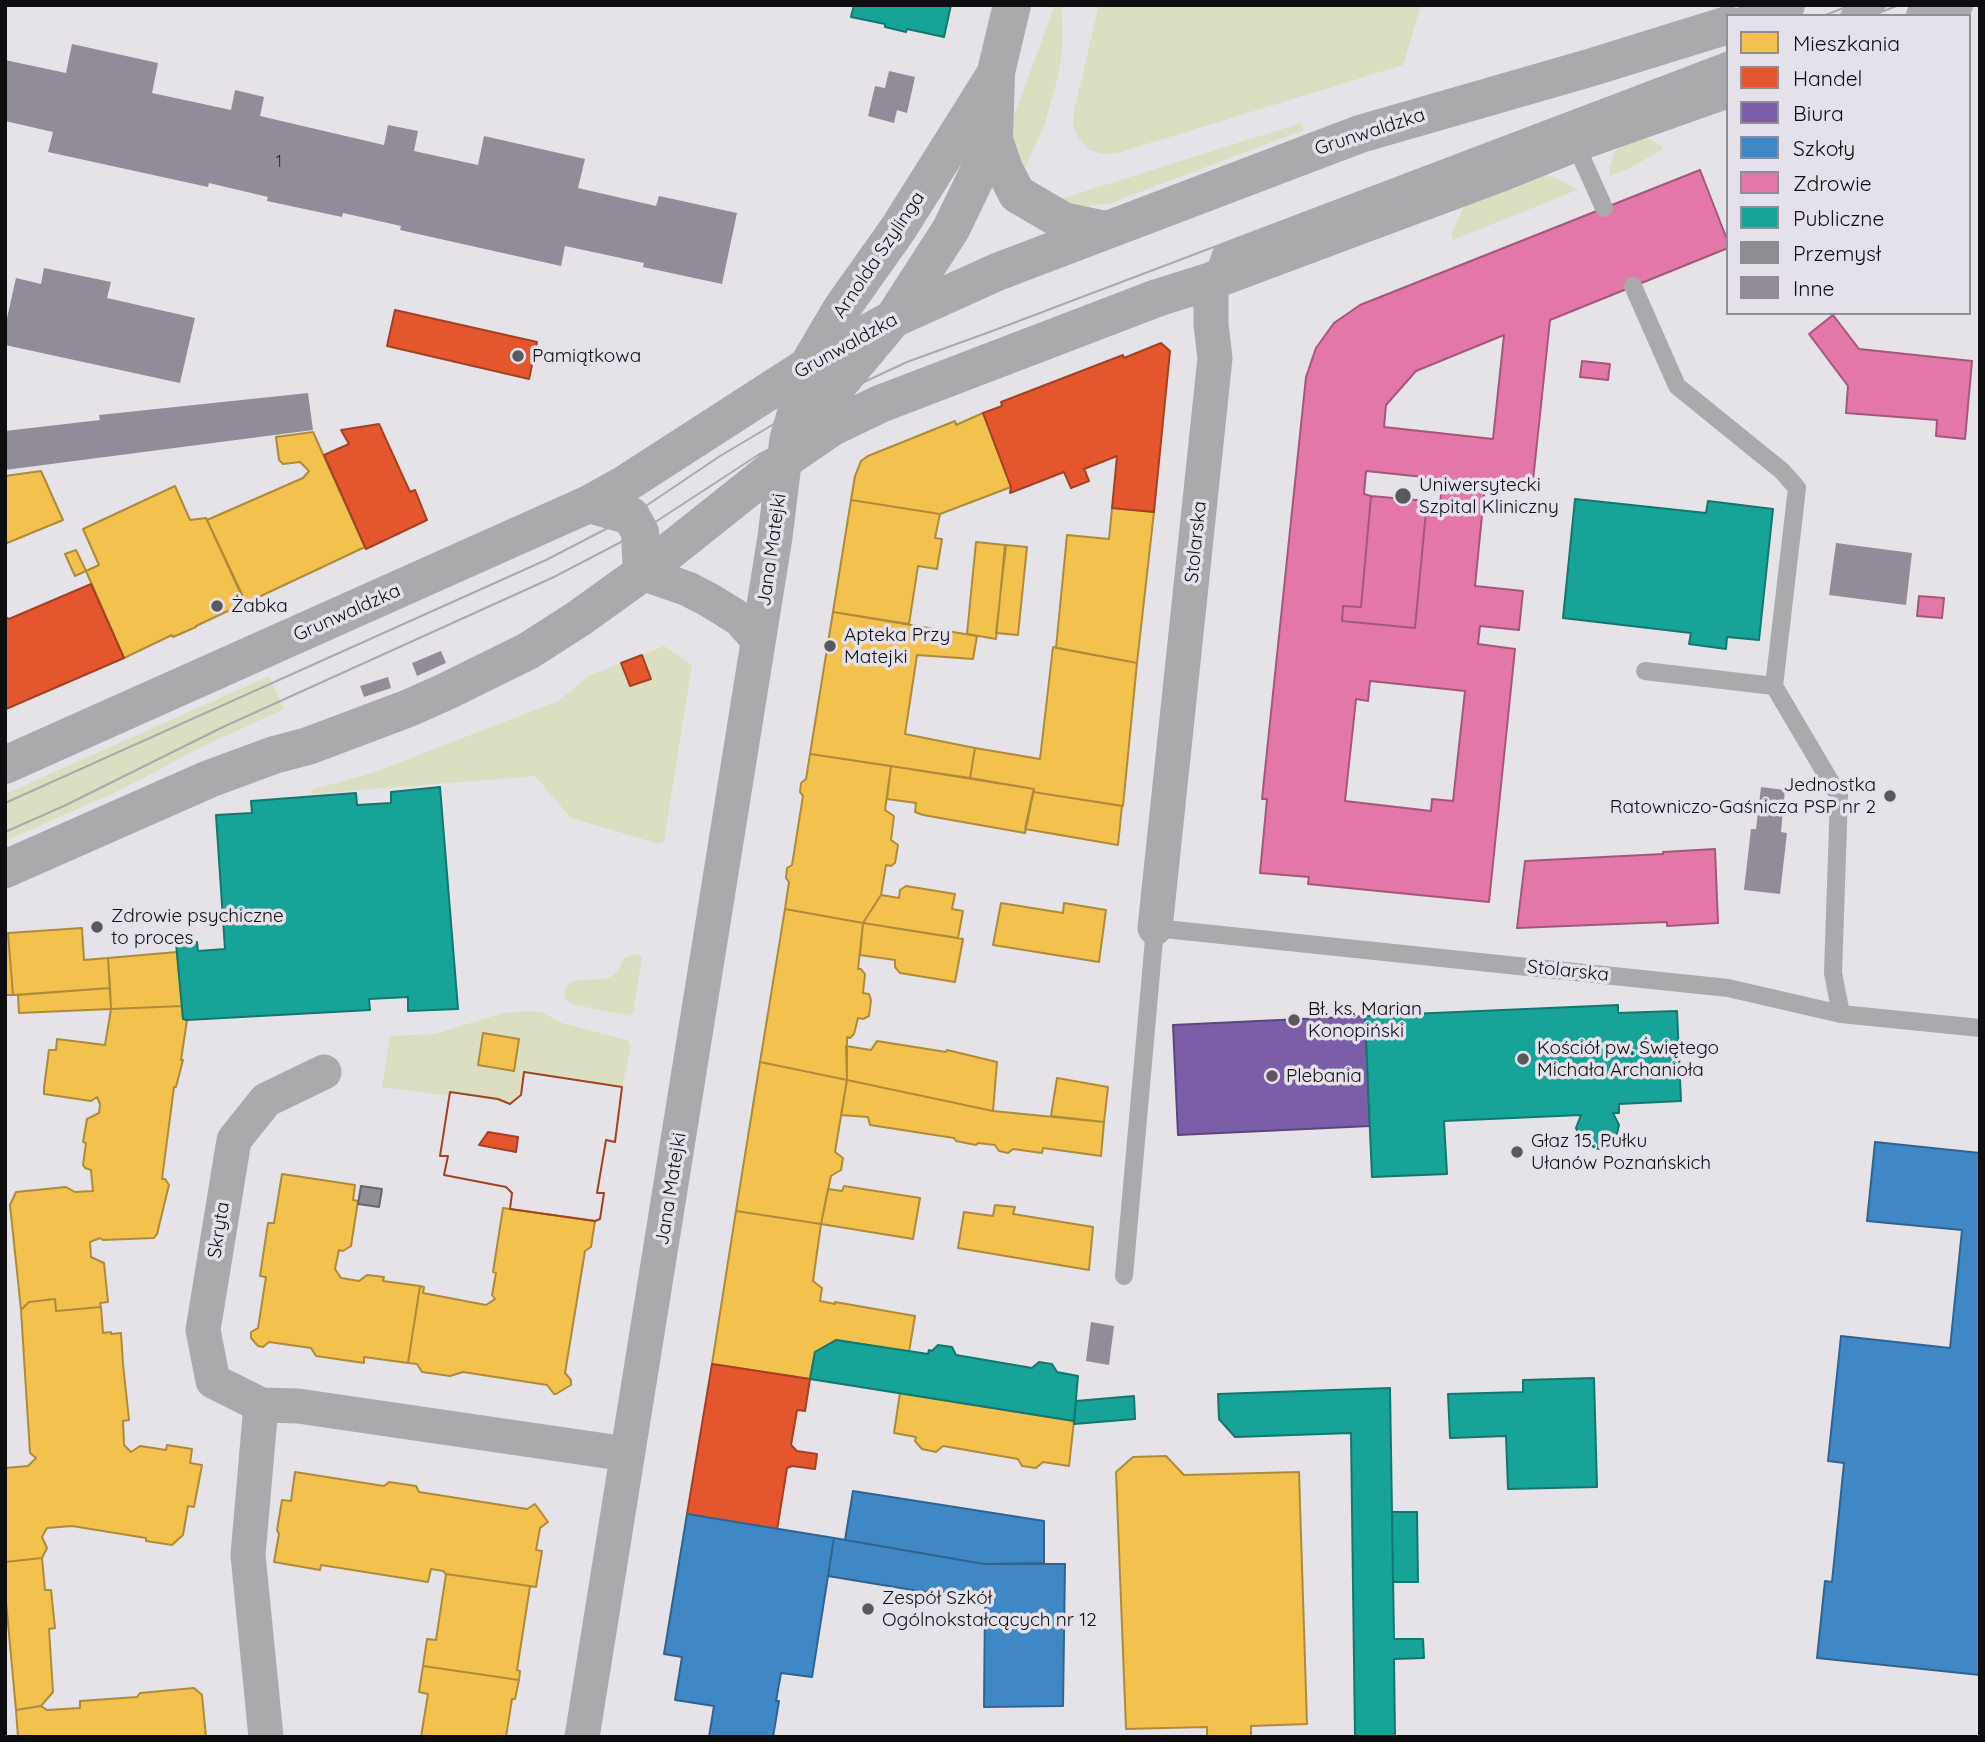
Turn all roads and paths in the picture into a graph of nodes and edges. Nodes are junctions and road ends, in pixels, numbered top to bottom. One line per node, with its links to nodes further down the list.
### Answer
1 (1012, 5): 10 (street, Arnolda Szylinga)
2 (1786, 5): 5 (street)
3 (1877, 5): 6 (lane)
4 (1954, 5): 7 (street)
5 (1761, 14)
6 (1854, 14)
7 (1931, 14)
8 (1726, 26): 15 (street, Grunwaldzka)
9 (1726, 62): 16 (lane)
10 (996, 72): 12 (street, Arnolda Szylinga); 19 (street, Arnolda Szylinga)
11 (1726, 90): 13 (street)
12 (994, 140): 15 (street); 18 (street, Arnolda Szylinga)
13 (1575, 143): 14 (lane); 16 (street)
14 (1604, 208)
15 (1106, 230): 18 (street, Grunwaldzka)
16 (1212, 281): 20 (street); 28 (street, Stolarska)
17 (1633, 286): 25 (lane)
18 (893, 318): 19 (street, Grunwaldzka); 20 (street, Arnolda Szylinga)
19 (808, 366): 20 (street, Arnolda Szylinga); 21 (street, Grunwaldzka)
20 (784, 460): 22 (street); 23 (street, Jana Matejki)
21 (589, 504): 22 (street); 26 (street, Grunwaldzka)
22 (642, 573): 23 (street, Jana Matejki); 27 (street)
23 (758, 640): 34 (street, Jana Matejki)
24 (1645, 671): 25 (lane)
25 (1774, 685): 29 (lane)
26 (5, 765)
27 (5, 869)
28 (1155, 928): 29 (lane, Stolarska); 32 (lane, Stolarska)
29 (1841, 1014): 30 (lane, Stolarska)
30 (1980, 1028)
31 (324, 1072): 33 (street, Skryta)
32 (1124, 1276)
33 (261, 1405): 34 (street, Skryta); 35 (street)
34 (627, 1454): 36 (street, Jana Matejki)
35 (266, 1737)
36 (582, 1737)

